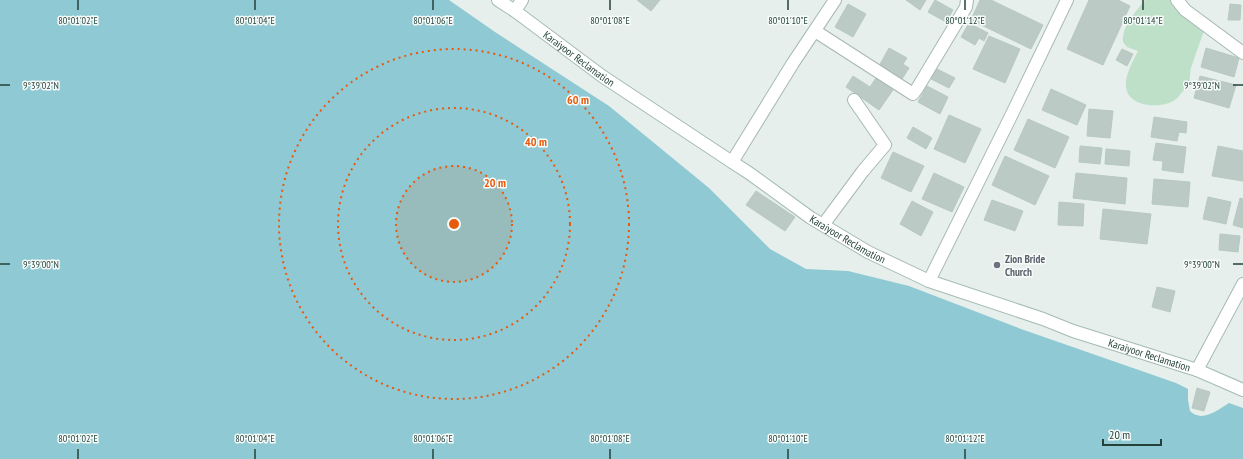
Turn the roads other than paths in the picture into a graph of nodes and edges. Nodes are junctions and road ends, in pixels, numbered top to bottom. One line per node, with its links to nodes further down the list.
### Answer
1 (498, 0): 7 (street, Karaiyoor Reclamation)
2 (522, 0): 7 (street)
3 (835, 0): 8 (street)
4 (967, 0): 8 (street)
5 (1067, 0): 13 (street)
6 (1177, 0): 9 (street)
7 (515, 11): 11 (street, Karaiyoor Reclamation)
8 (814, 31): 11 (street)
9 (1243, 53)
10 (854, 100): 12 (street)
11 (732, 162): 12 (street, Karaiyoor Reclamation)
12 (823, 225): 13 (street, Karaiyoor Reclamation)
13 (929, 281): 15 (street, Karaiyoor Reclamation)
14 (1243, 284): 15 (street)
15 (1197, 370): 16 (street, Karaiyoor Reclamation)
16 (1243, 390)

